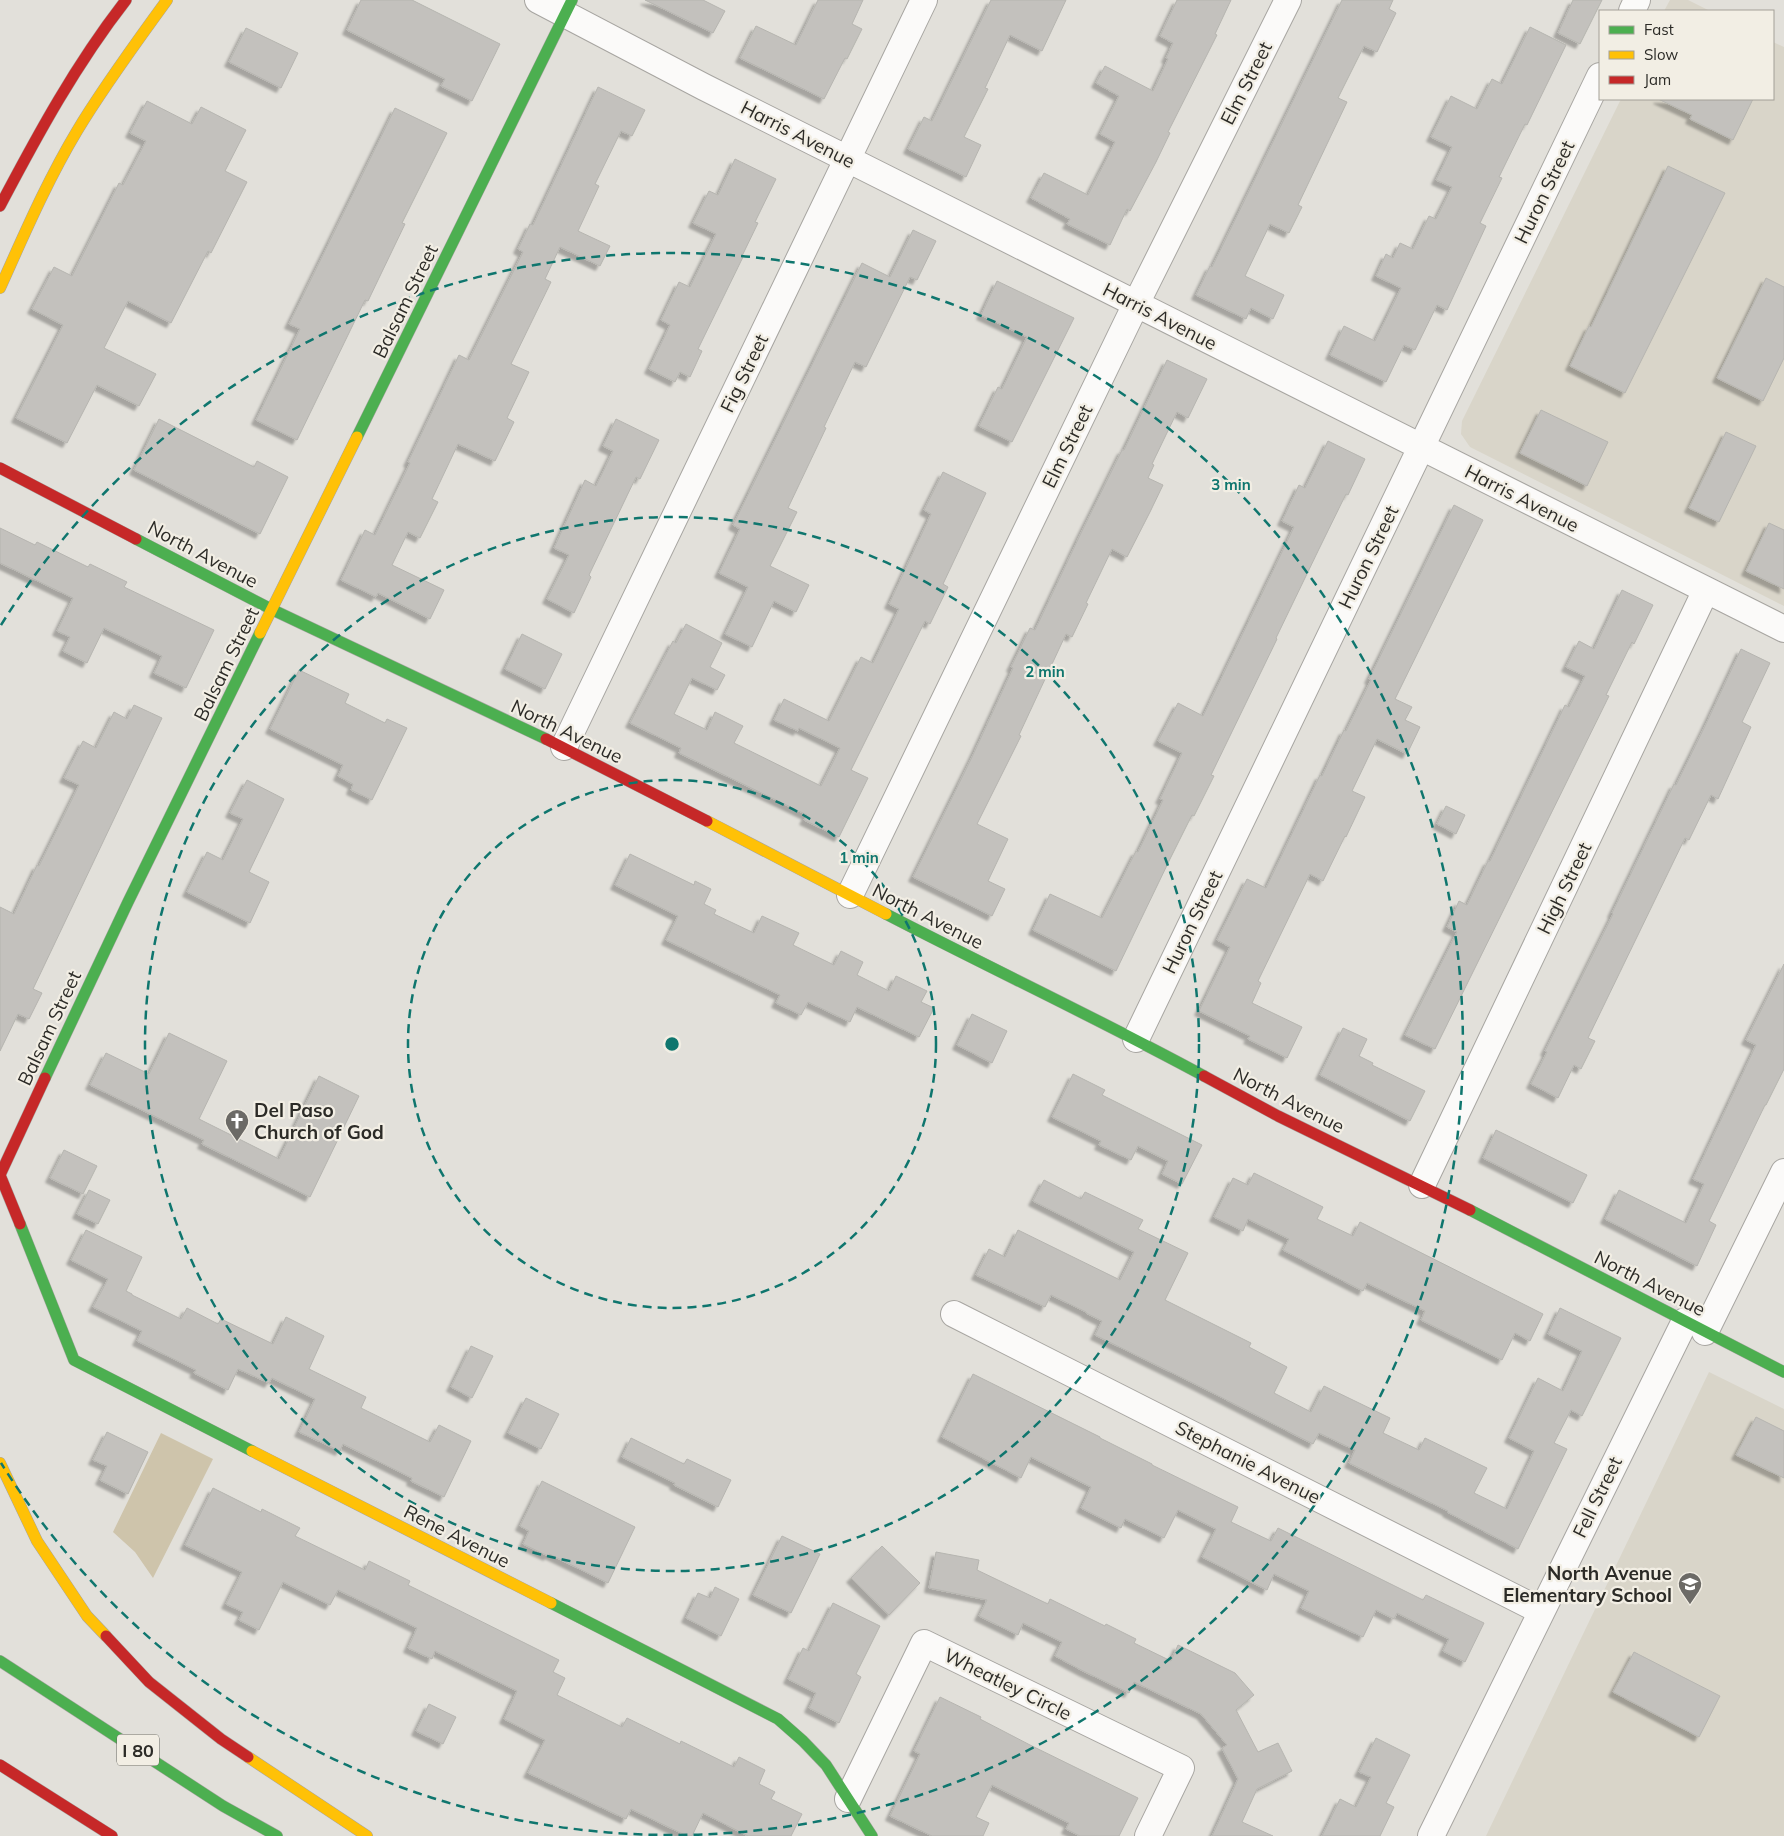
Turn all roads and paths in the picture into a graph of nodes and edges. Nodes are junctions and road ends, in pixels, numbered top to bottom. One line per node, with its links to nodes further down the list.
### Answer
1 (126, 0): 9 (main road)
2 (167, 0): 10 (main road)
3 (538, 0): 6 (street, Harris Avenue)
4 (924, 0): 8 (street, Fig Street)
5 (1288, 0): 11 (street, Elm Street)
6 (569, 7): 8 (street, Harris Avenue); 15 (main road, Balsam Street)
7 (1599, 78): 12 (street, Huron Street)
8 (847, 158): 11 (street, Harris Avenue); 17 (street, Fig Street)
9 (0, 206)
10 (0, 288)
11 (1136, 304): 12 (street, Harris Avenue); 18 (street, Elm Street)
12 (1422, 447): 14 (street, Harris Avenue); 19 (street, Huron Street)
13 (0, 468): 15 (main road, North Avenue)
14 (1706, 590): 16 (street, Harris Avenue); 21 (street, High Street)
15 (273, 610): 17 (main road, North Avenue); 22 (main road, Balsam Street)
16 (1784, 629)
17 (564, 747): 18 (main road, North Avenue)
18 (850, 895): 19 (main road, North Avenue)
19 (1136, 1039): 21 (main road, North Avenue)
20 (1784, 1172): 24 (street, Fell Street)
21 (1422, 1185): 24 (main road, North Avenue)
22 (36, 1268): 30 (main road, Rene Avenue)
23 (954, 1314): 27 (street, Stephanie Avenue)
24 (1695, 1326): 25 (main road, North Avenue); 27 (street, Fell Street)
25 (1784, 1372)
26 (0, 1463): 33 (main road)
27 (1541, 1611): 36 (street, Fell Street)
28 (0, 1661): 32 (main road, I 80)
29 (0, 1765): 31 (main road)
30 (848, 1799): 34 (main road, Rene Avenue); 35 (street, Wheatley Circle)
31 (112, 1836)
32 (277, 1836)
33 (367, 1836)
34 (872, 1836)
35 (1148, 1836)
36 (1431, 1836)

